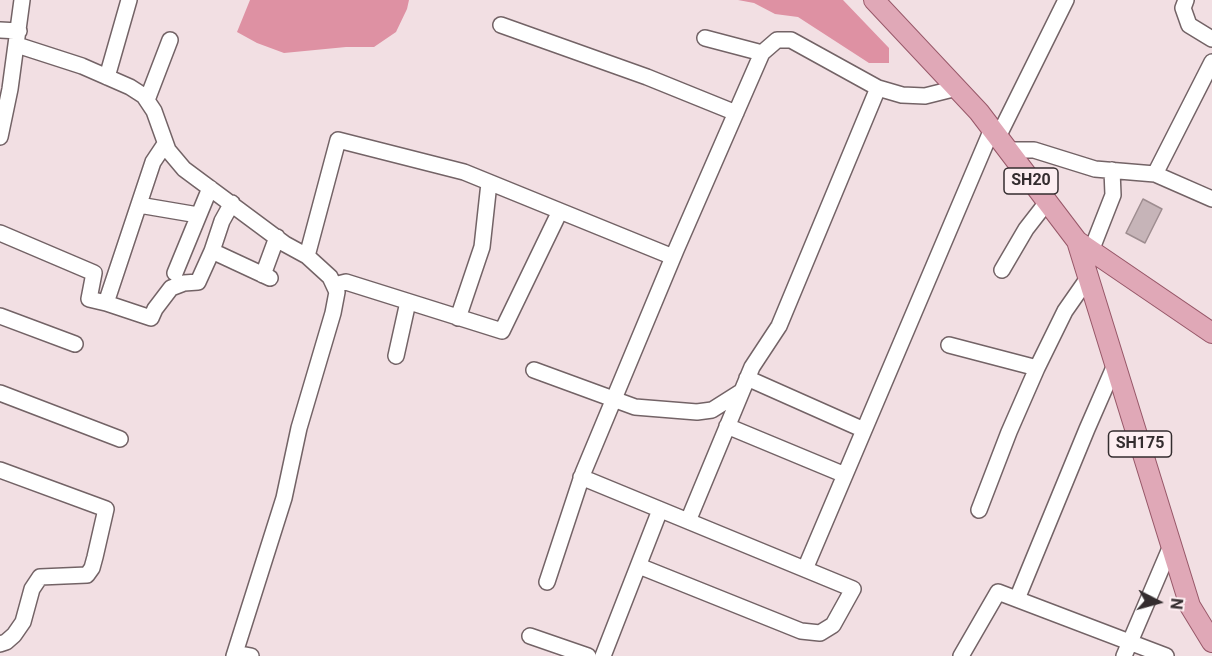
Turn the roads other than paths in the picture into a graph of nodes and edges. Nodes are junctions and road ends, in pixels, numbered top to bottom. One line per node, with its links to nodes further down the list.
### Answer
1 (22, 0): 8 (street)
2 (129, 0): 14 (street)
3 (874, 0): 16 (main road, SH20)
4 (1066, 0): 20 (street)
5 (1186, 0): 10 (street)
6 (501, 25): 18 (street)
7 (0, 30): 8 (street)
8 (18, 38): 14 (street); 19 (street)
9 (705, 38): 12 (street)
10 (1212, 39)
11 (170, 40): 17 (street)
12 (762, 53): 15 (street); 18 (street)
13 (1212, 62): 23 (street)
14 (107, 77): 17 (street)
15 (878, 88): 16 (street); 53 (street)
16 (957, 88): 20 (main road, SH20)
17 (147, 100): 21 (street)
18 (736, 112): 37 (street)
19 (0, 137)
20 (999, 139): 22 (street); 27 (main road, SH20); 57 (street)
21 (165, 144): 25 (street); 29 (street)
22 (1112, 170): 23 (street); 34 (street)
23 (1155, 174): 26 (street)
24 (489, 183): 30 (street); 36 (street); 45 (street)
25 (210, 188): 28 (street); 31 (street)
26 (1212, 199)
27 (1047, 202): 34 (main road, SH20); 38 (street)
28 (232, 203): 33 (street); 35 (street)
29 (139, 205): 31 (street); 43 (street)
30 (560, 211): 37 (street); 45 (street)
31 (198, 215): 39 (street)
32 (0, 233): 43 (street)
33 (277, 237): 35 (street); 36 (street)
34 (1084, 246): 40 (main road, SH175); 46 (main road, SH20)
35 (212, 251): 43 (street)
36 (308, 256): 41 (street)
37 (673, 257): 55 (street)
38 (1002, 270)
39 (175, 273)
40 (1088, 278): 50 (main road, SH175); 51 (street)
41 (334, 285): 42 (street); 74 (street)
42 (408, 302): 45 (street); 49 (street)
43 (106, 303)
44 (0, 316): 47 (street)
45 (458, 318)
46 (1212, 333)
47 (75, 344)
48 (949, 345): 51 (street)
49 (396, 356)
50 (1115, 365): 65 (main road, SH175); 69 (street)
51 (1037, 369): 63 (street)
52 (534, 370): 55 (street)
53 (744, 384): 55 (street); 56 (street); 57 (street)
54 (0, 393): 58 (street)
55 (613, 400): 61 (street)
56 (727, 426): 60 (street); 64 (street)
57 (864, 430): 60 (street)
58 (120, 439)
59 (0, 470): 72 (street)
60 (844, 475): 67 (street)
61 (581, 477): 62 (street); 68 (street)
62 (660, 510): 64 (street); 66 (street)
63 (979, 510)
64 (688, 521): 67 (street)
65 (1171, 546): 71 (main road, SH175); 73 (street)
66 (639, 566): 67 (street); 77 (street)
67 (805, 568)
68 (547, 582)
69 (1017, 599): 73 (street); 78 (street)
70 (530, 636): 76 (street)
71 (1212, 642)
72 (0, 644)
73 (1126, 649): 79 (street)
74 (234, 654): 75 (street)
75 (251, 656)
76 (588, 656)
77 (603, 656)
78 (962, 656)
79 (1166, 656)

